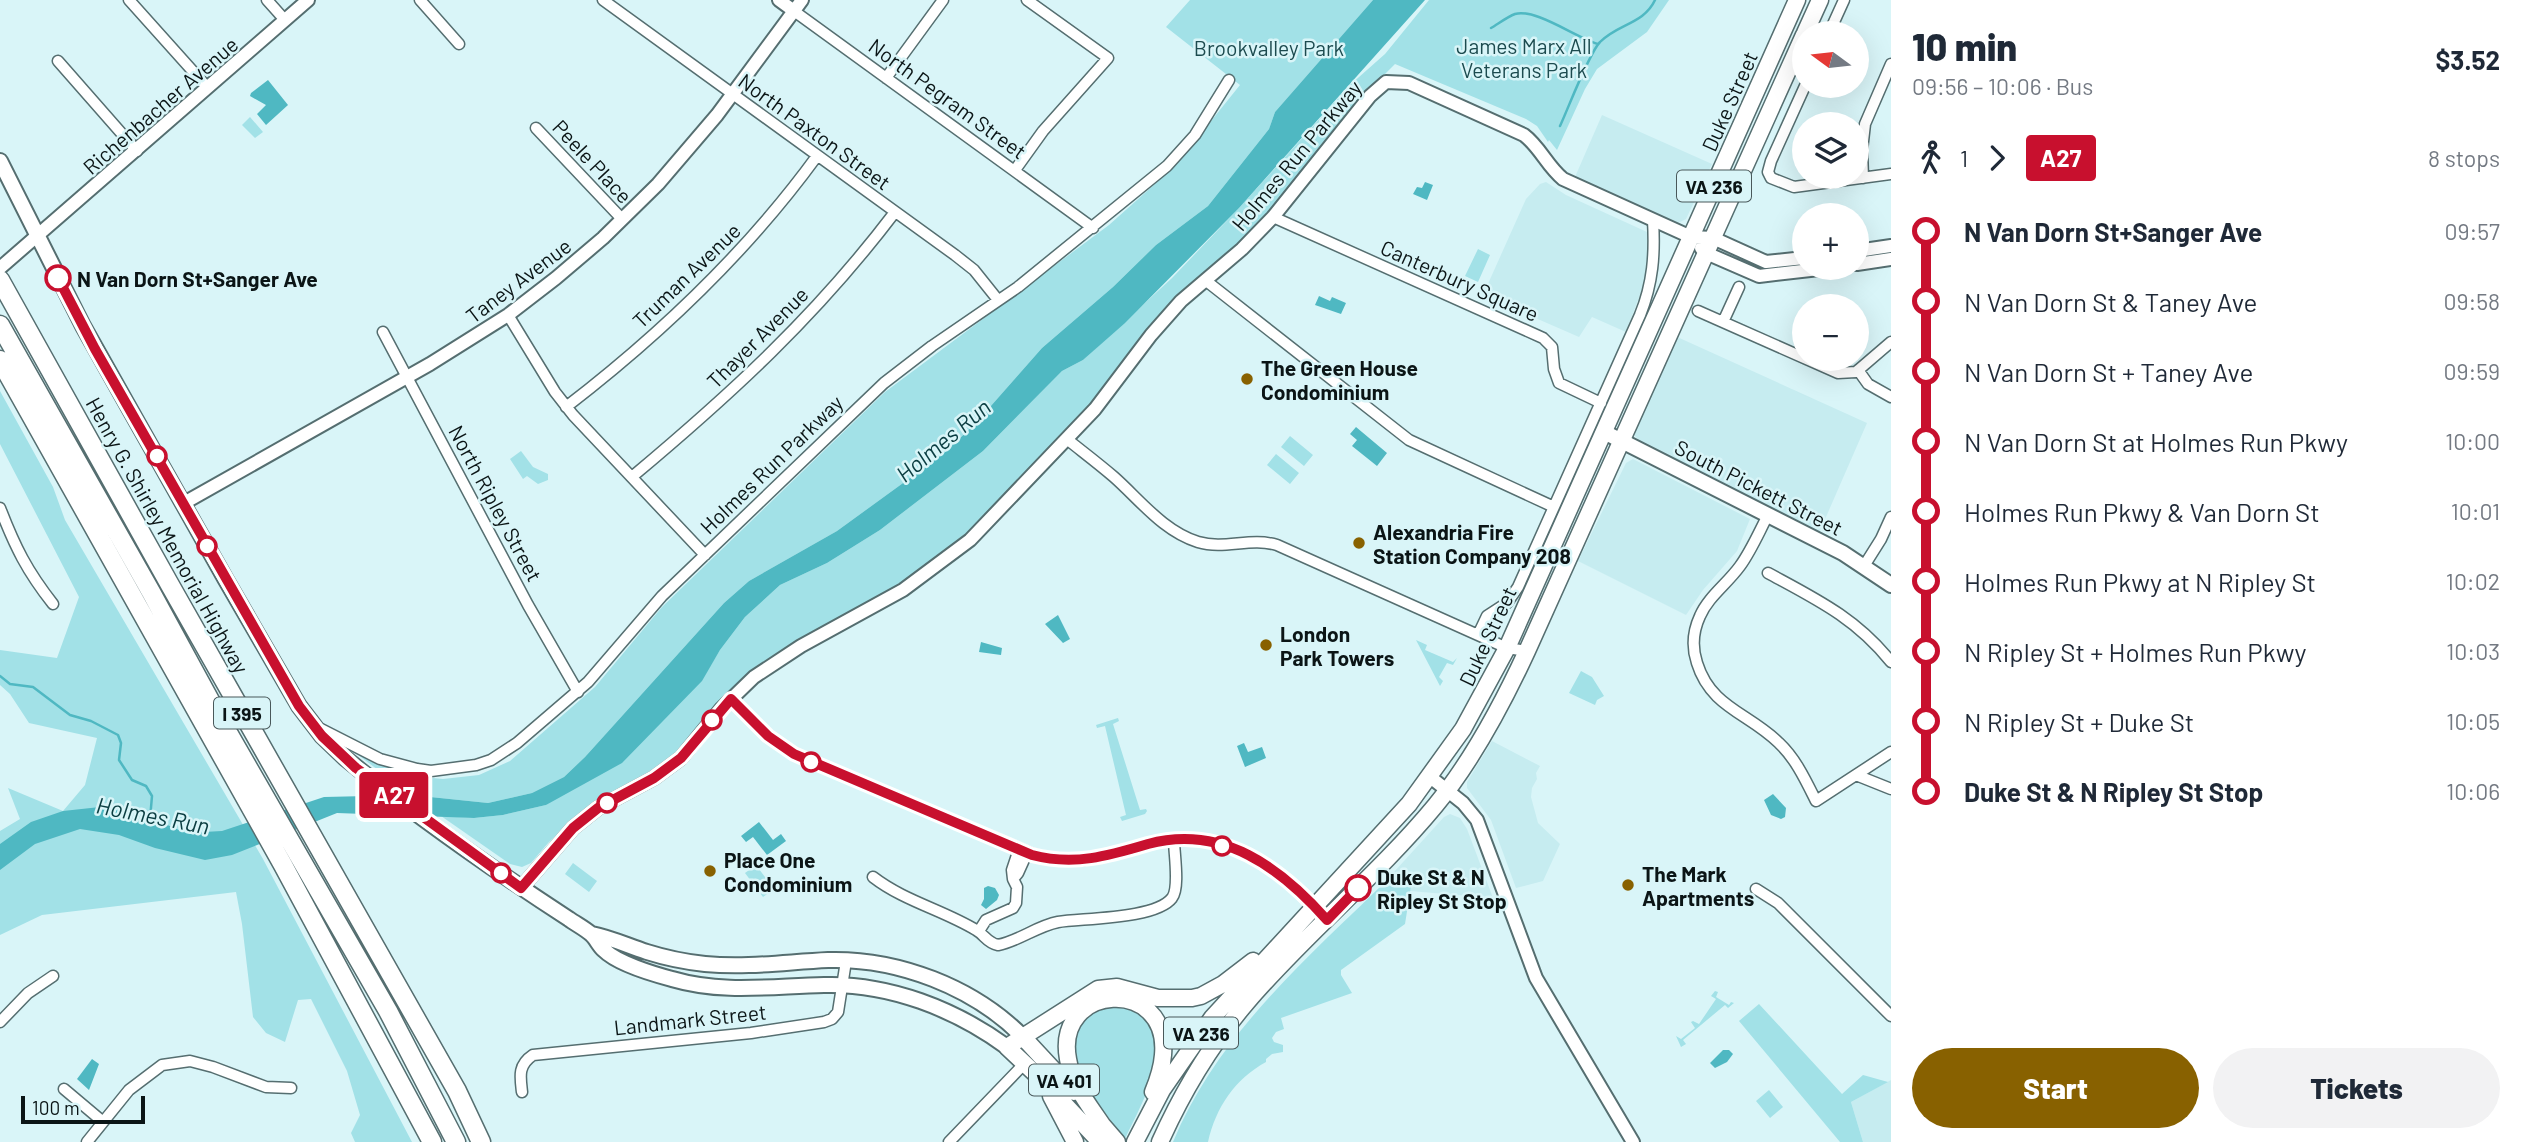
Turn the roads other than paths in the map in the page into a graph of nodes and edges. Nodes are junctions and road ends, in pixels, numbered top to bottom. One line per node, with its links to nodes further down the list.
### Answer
1 (130, 0): 22 (street)
2 (267, 0): 13 (street)
3 (308, 0): 13 (street, Richenbacher Avenue)
4 (421, 0): 16 (street)
5 (603, 0): 23 (street, North Paxton Street)
6 (779, 0): 12 (street, North Pegram Street)
7 (943, 0): 20 (street)
8 (1027, 0): 30 (street)
9 (1797, 0): 39 (main road, Duke Street / VA 236)
10 (1820, 0): 14 (main road, Duke Street / VA 236)
11 (1844, 0): 15 (street)
12 (798, 5): 20 (street, North Pegram Street); 23 (street, Taney Avenue)
13 (285, 19): 22 (street, Richenbacher Avenue)
14 (1811, 21)
15 (1834, 21)
16 (460, 44)
17 (58, 61): 27 (street)
18 (1792, 63): 41 (main road, Duke Street / VA 236)
19 (1891, 64): 25 (street)
20 (886, 78): 30 (street, North Pegram Street)
21 (1229, 80): 38 (street, Holmes Run Parkway)
22 (207, 87): 27 (street, Richenbacher Avenue)
23 (732, 95): 28 (street, North Paxton Street); 36 (street, Taney Avenue)
24 (1792, 114): 33 (street)
25 (1869, 115)
26 (536, 128): 36 (street, Peele Place)
27 (137, 151): 40 (street, Richenbacher Avenue)
28 (817, 156): 34 (street, North Paxton Street); 67 (street, Truman Avenue)
29 (0, 161): 40 (main road, VA 401)
30 (1015, 170): 38 (street, North Pegram Street)
31 (1891, 174): 32 (street)
32 (1869, 177)
33 (1792, 187)
34 (895, 212): 51 (street, North Paxton Street); 71 (street, Thayer Avenue)
35 (1273, 217): 37 (street, Holmes Run Parkway); 49 (street, Holmes Run Parkway); 66 (street, Canterbury Square)
36 (622, 219): 53 (street, Taney Avenue)
37 (1653, 220): 39 (street); 66 (street, Duke Street)
38 (1093, 228): 51 (street, Holmes Run Parkway)
39 (1691, 237): 41 (street); 68 (main road, Duke Street / VA 236)
40 (37, 238): 48 (street, Richenbacher Avenue); 72 (main road, VA 401)
41 (1709, 245): 44 (street); 47 (street); 70 (main road, Duke Street / VA 236)
42 (1891, 246): 43 (street)
43 (1869, 249)
44 (1792, 259)
45 (1891, 259): 46 (street)
46 (1869, 262)
47 (1792, 272)
48 (1, 277): 123 (highway, Henry G. Shirley Memorial Highway / I 395)
49 (1205, 280): 69 (street, Holmes Run Parkway); 73 (street)
50 (1739, 287): 54 (street)
51 (998, 300): 77 (street, Holmes Run Parkway)
52 (1698, 311): 54 (street)
53 (508, 315): 64 (street, Taney Avenue); 67 (street)
54 (1723, 322): 58 (street)
55 (0, 325): 122 (highway)
56 (383, 332): 64 (street, North Ripley Street)
57 (1891, 342): 60 (street)
58 (1792, 354)
59 (0, 360): 121 (highway, I 395)
60 (1869, 361)
61 (1830, 371): 62 (street)
62 (1854, 371)
63 (1859, 371): 65 (street)
64 (407, 376): 72 (street, Taney Avenue); 86 (street, North Ripley Street)
65 (1891, 397)
66 (1601, 403): 73 (street, Duke Street)
67 (566, 407): 71 (street)
68 (1604, 432): 70 (main road, South Pickett Street); 83 (main road, Duke Street / VA 236)
69 (1068, 440): 82 (street); 87 (street, Holmes Run Parkway)
70 (1622, 441): 75 (main road, South Pickett Street); 84 (main road, Duke Street / VA 236)
71 (633, 477): 77 (street)
72 (184, 503): 88 (main road, VA 401)
73 (1554, 507): 82 (street, Duke Street)
74 (0, 508): 81 (street)
75 (1768, 515): 78 (main road, South Pickett Street); 90 (street)
76 (1891, 517): 78 (street)
77 (705, 555): 86 (street, Holmes Run Parkway)
78 (1864, 566): 80 (main road, South Pickett Street)
79 (1768, 573): 85 (street)
80 (1891, 585)
81 (53, 604)
82 (1478, 635): 83 (street)
83 (1507, 648): 84 (street); 91 (main road, Duke Street / VA 236)
84 (1525, 657): 92 (main road, Duke Street / VA 236)
85 (1891, 662)
86 (578, 692): 88 (street, Holmes Run Parkway)
87 (731, 699): 95 (street); 97 (street, Holmes Run Parkway)
88 (311, 723): 97 (main road, VA 401)
89 (1891, 752): 90 (street)
90 (1856, 775): 93 (street)
91 (1429, 776): 92 (street); 99 (main road, Duke Street / VA 236)
92 (1447, 789): 100 (main road, Duke Street / VA 236); 127 (street)
93 (1891, 789)
94 (1174, 840): 95 (street); 99 (street); 101 (street)
95 (1023, 851): 101 (street)
96 (873, 877): 101 (street)
97 (521, 888): 102 (main road, VA 401)
98 (1756, 889): 107 (street)
99 (1314, 905): 100 (street); 103 (main road, Duke Street / VA 236)
100 (1327, 920): 126 (main road, Duke Street / VA 236)
101 (979, 931)
102 (592, 934): 104 (main road, VA 401); 106 (main road, VA 401)
103 (1281, 941): 109 (main road); 119 (main road, Duke Street / VA 236)
104 (846, 961): 106 (street, Landmark Street); 109 (main road, VA 401)
105 (52, 976): 108 (street)
106 (843, 985): 110 (main road, VA 401); 116 (street, Landmark Street)
107 (1891, 1016)
108 (0, 1022)
109 (1022, 1036): 110 (main road); 111 (main road, VA 401)
110 (1007, 1047): 112 (main road, VA 401)
111 (1037, 1051): 112 (street); 118 (main road, VA 401)
112 (1025, 1064): 113 (main road, VA 401); 124 (street)
113 (1041, 1079): 118 (main road, VA 401); 125 (main road)
114 (64, 1088): 117 (street)
115 (291, 1088): 117 (street)
116 (522, 1092)
117 (102, 1121): 120 (street)
118 (1109, 1138): 119 (main road)
119 (1136, 1139)
120 (88, 1142)
121 (432, 1142)
122 (456, 1142)
123 (481, 1142)
124 (948, 1142)
125 (1075, 1142)
126 (1160, 1142)
127 (1633, 1142)

